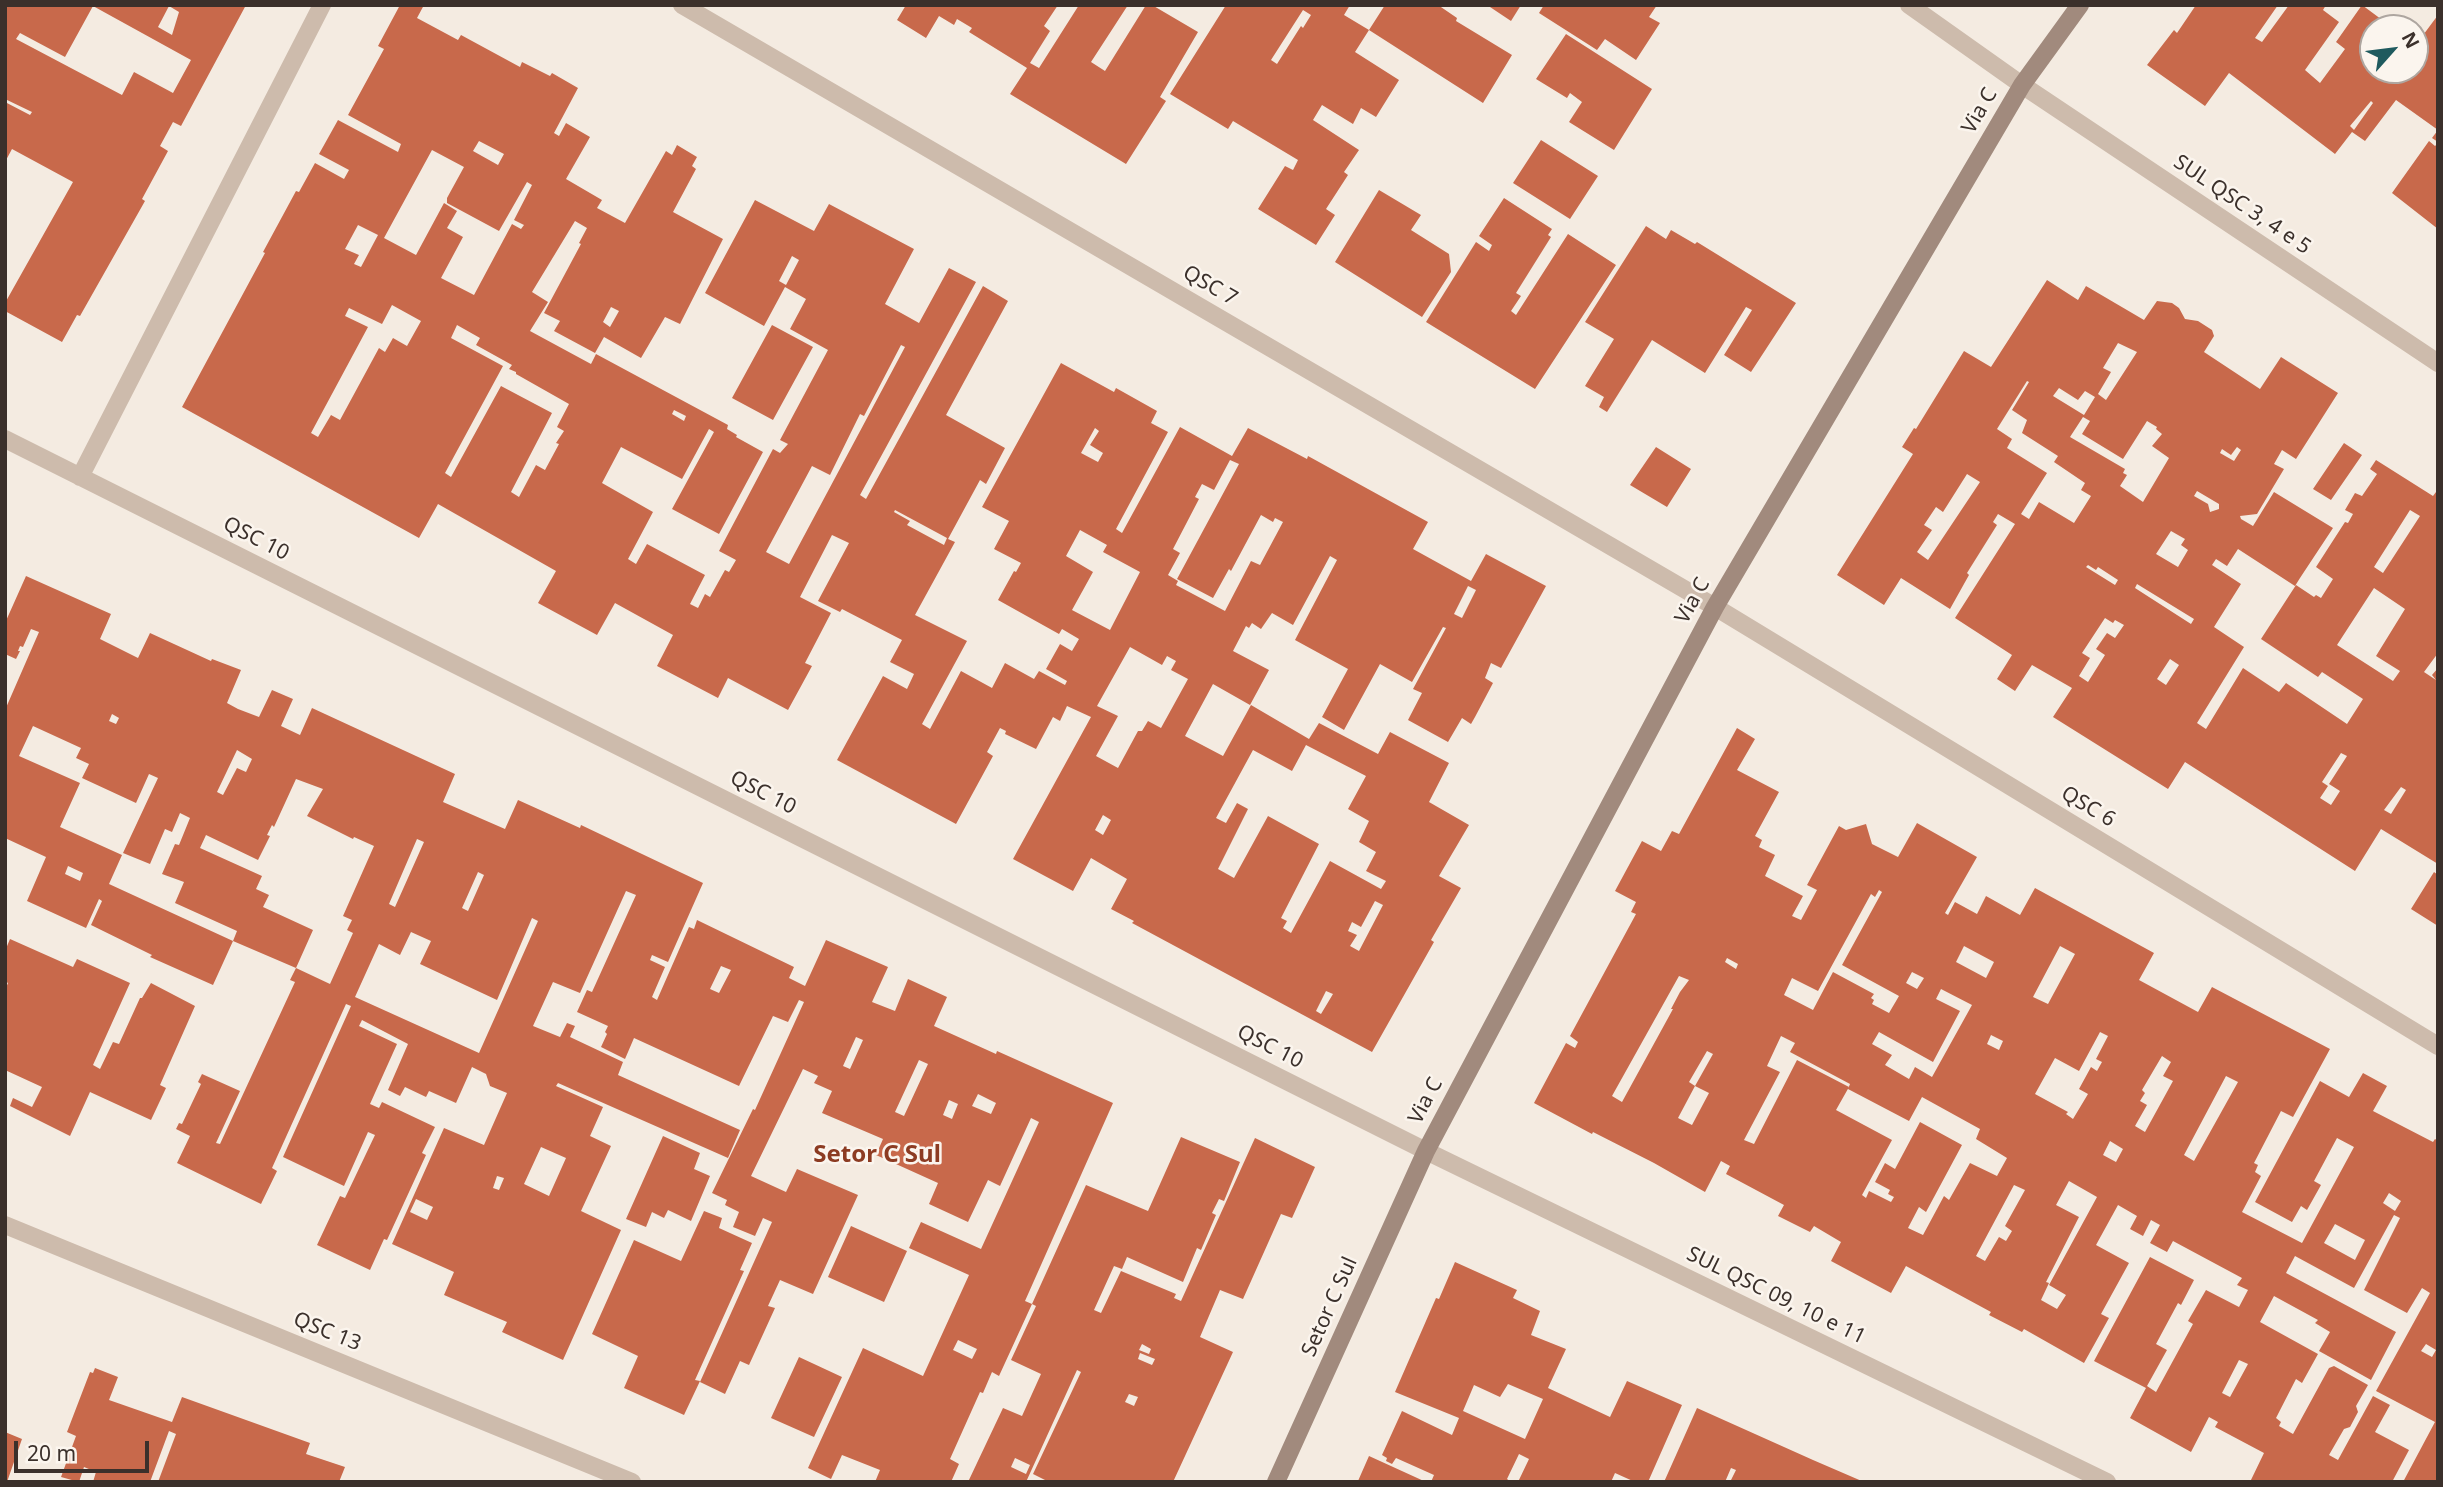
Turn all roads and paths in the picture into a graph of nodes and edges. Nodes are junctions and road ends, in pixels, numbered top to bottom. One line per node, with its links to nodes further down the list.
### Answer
1 (322, 5): 8 (street)
2 (682, 5): 9 (street, QSC 7)
3 (1909, 5): 5 (street, SUL QSC 3, 4 e 5)
4 (2080, 5): 5 (street, Via C)
5 (2022, 85): 6 (street, SUL QSC 3, 4 e 5); 9 (street, Via C)
6 (2438, 363)
7 (5, 439): 8 (street, QSC 10)
8 (80, 477): 11 (street, QSC 10)
9 (1715, 607): 10 (street, QSC 6); 11 (street, Via C)
10 (2438, 1045)
11 (1426, 1151): 14 (street, Setor C Sul); 15 (street, SUL QSC 09, 10 e 11)
12 (5, 1225): 13 (street, QSC 13)
13 (632, 1482)
14 (1276, 1482)
15 (2107, 1482)

